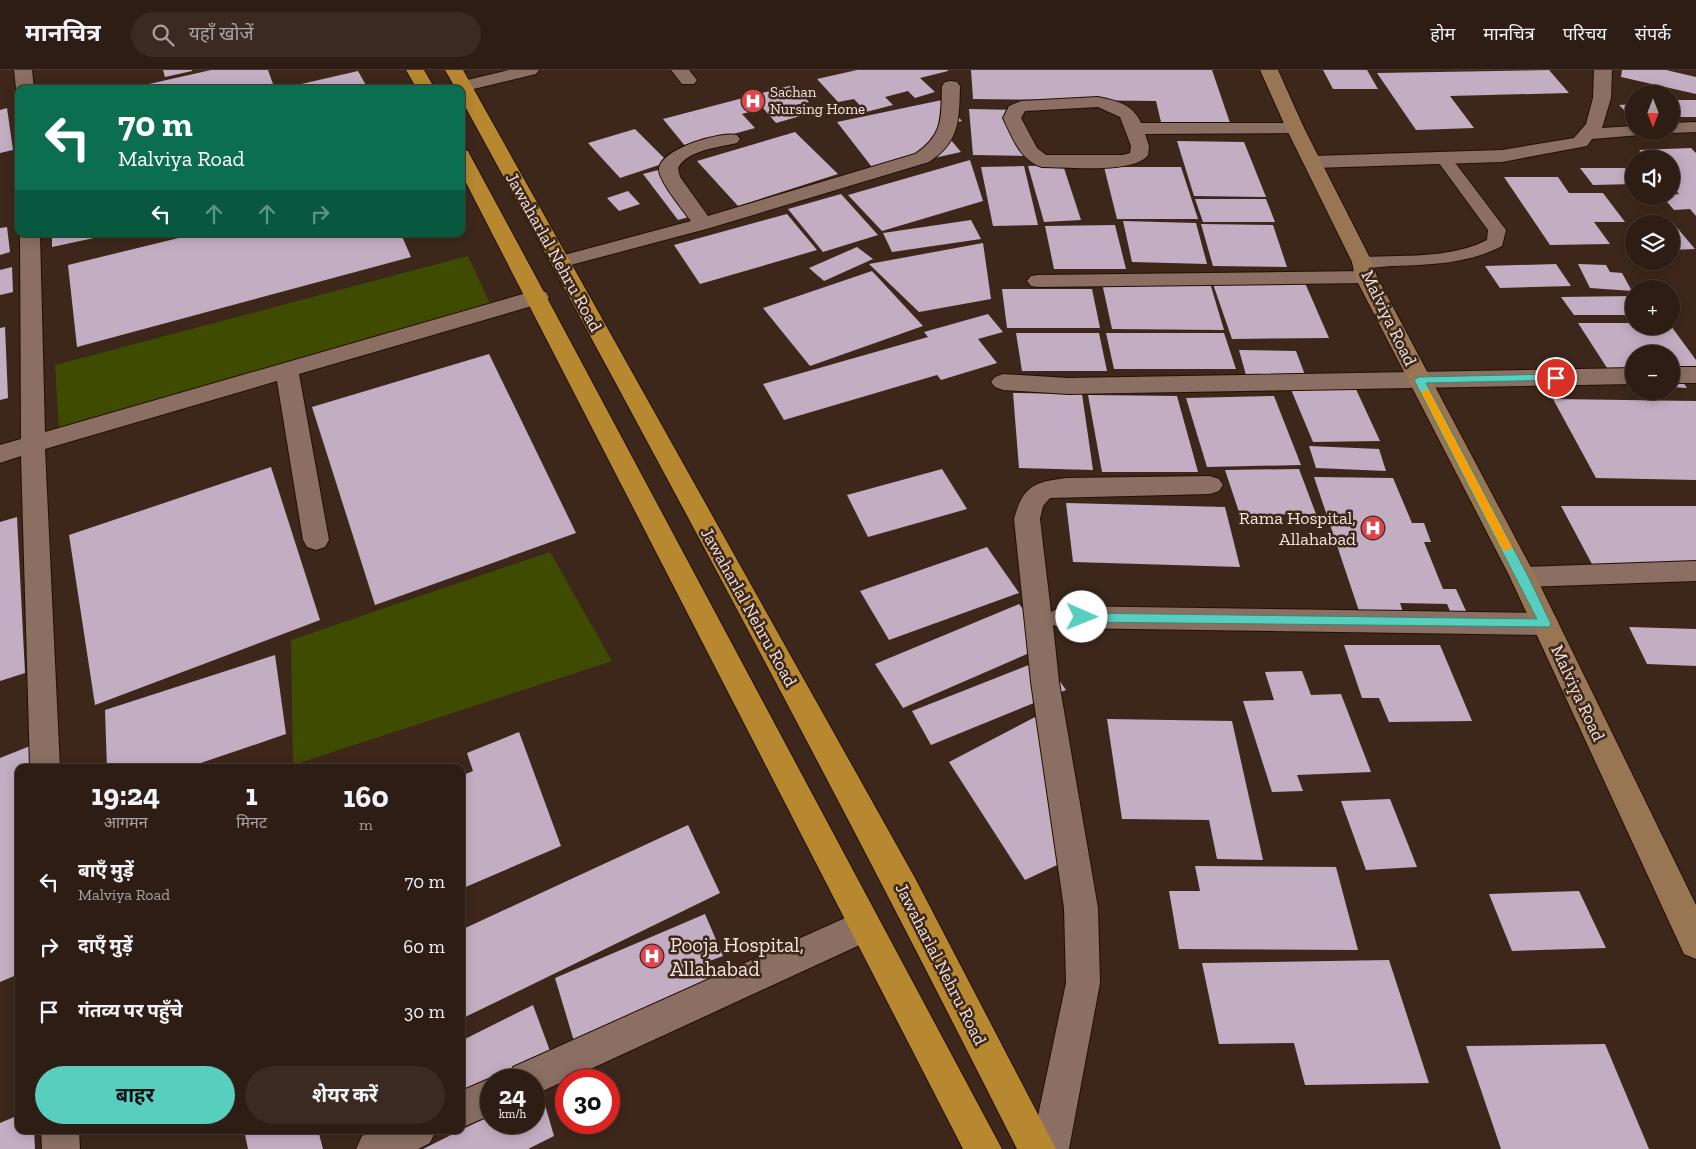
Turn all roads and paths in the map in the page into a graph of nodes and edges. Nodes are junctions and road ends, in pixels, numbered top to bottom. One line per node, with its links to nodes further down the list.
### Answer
1 (23, 70): 7 (street)
2 (415, 70): 8 (highway)
3 (530, 70): 6 (street)
4 (1270, 70): 12 (street, Malviya Road)
5 (1603, 70): 16 (street)
6 (457, 78)
7 (24, 85)
8 (422, 85)
9 (951, 86): 21 (street)
10 (465, 92): 23 (highway, Jawaharlal Nehru Road)
11 (1696, 127): 13 (street)
12 (1294, 128): 14 (street); 20 (street, Malviya Road)
13 (1680, 128)
14 (1133, 129): 14 (street)
15 (1625, 132): 16 (street)
16 (1587, 134): 18 (street)
17 (731, 139): 21 (street)
18 (1444, 159): 20 (street); 24 (lane)
19 (465, 162): 26 (highway, Jawaharlal Nehru Road)
20 (1313, 162): 24 (street, Malviya Road)
21 (703, 224): 23 (street)
22 (30, 237): 33 (street)
23 (560, 262): 52 (highway, Jawaharlal Nehru Road)
24 (1364, 270): 25 (street); 31 (street, Malviya Road)
25 (1038, 280)
26 (538, 297): 27 (street); 42 (highway, Jawaharlal Nehru Road)
27 (288, 370): 33 (street); 36 (street)
28 (1696, 375): 30 (street)
29 (1625, 376): 31 (street)
30 (1680, 376)
31 (1419, 380): 32 (street); 38 (street, Malviya Road)
32 (1003, 382)
33 (33, 444): 34 (street); 41 (street)
34 (0, 454)
35 (1210, 485): 53 (street)
36 (316, 540)
37 (1696, 571): 38 (street)
38 (1523, 578): 40 (street, Malviya Road)
39 (1062, 617): 40 (street)
40 (1545, 624): 43 (street, Malviya Road)
41 (46, 764)
42 (862, 926): 44 (street); 51 (highway, Jawaharlal Nehru Road)
43 (1696, 942)
44 (545, 1071)
45 (480, 1101): 46 (street)
46 (465, 1108)
47 (60, 1134): 49 (street)
48 (408, 1134): 50 (street)
49 (60, 1149)
50 (375, 1149)
51 (983, 1149)
52 (1037, 1149)
53 (1050, 1149)

